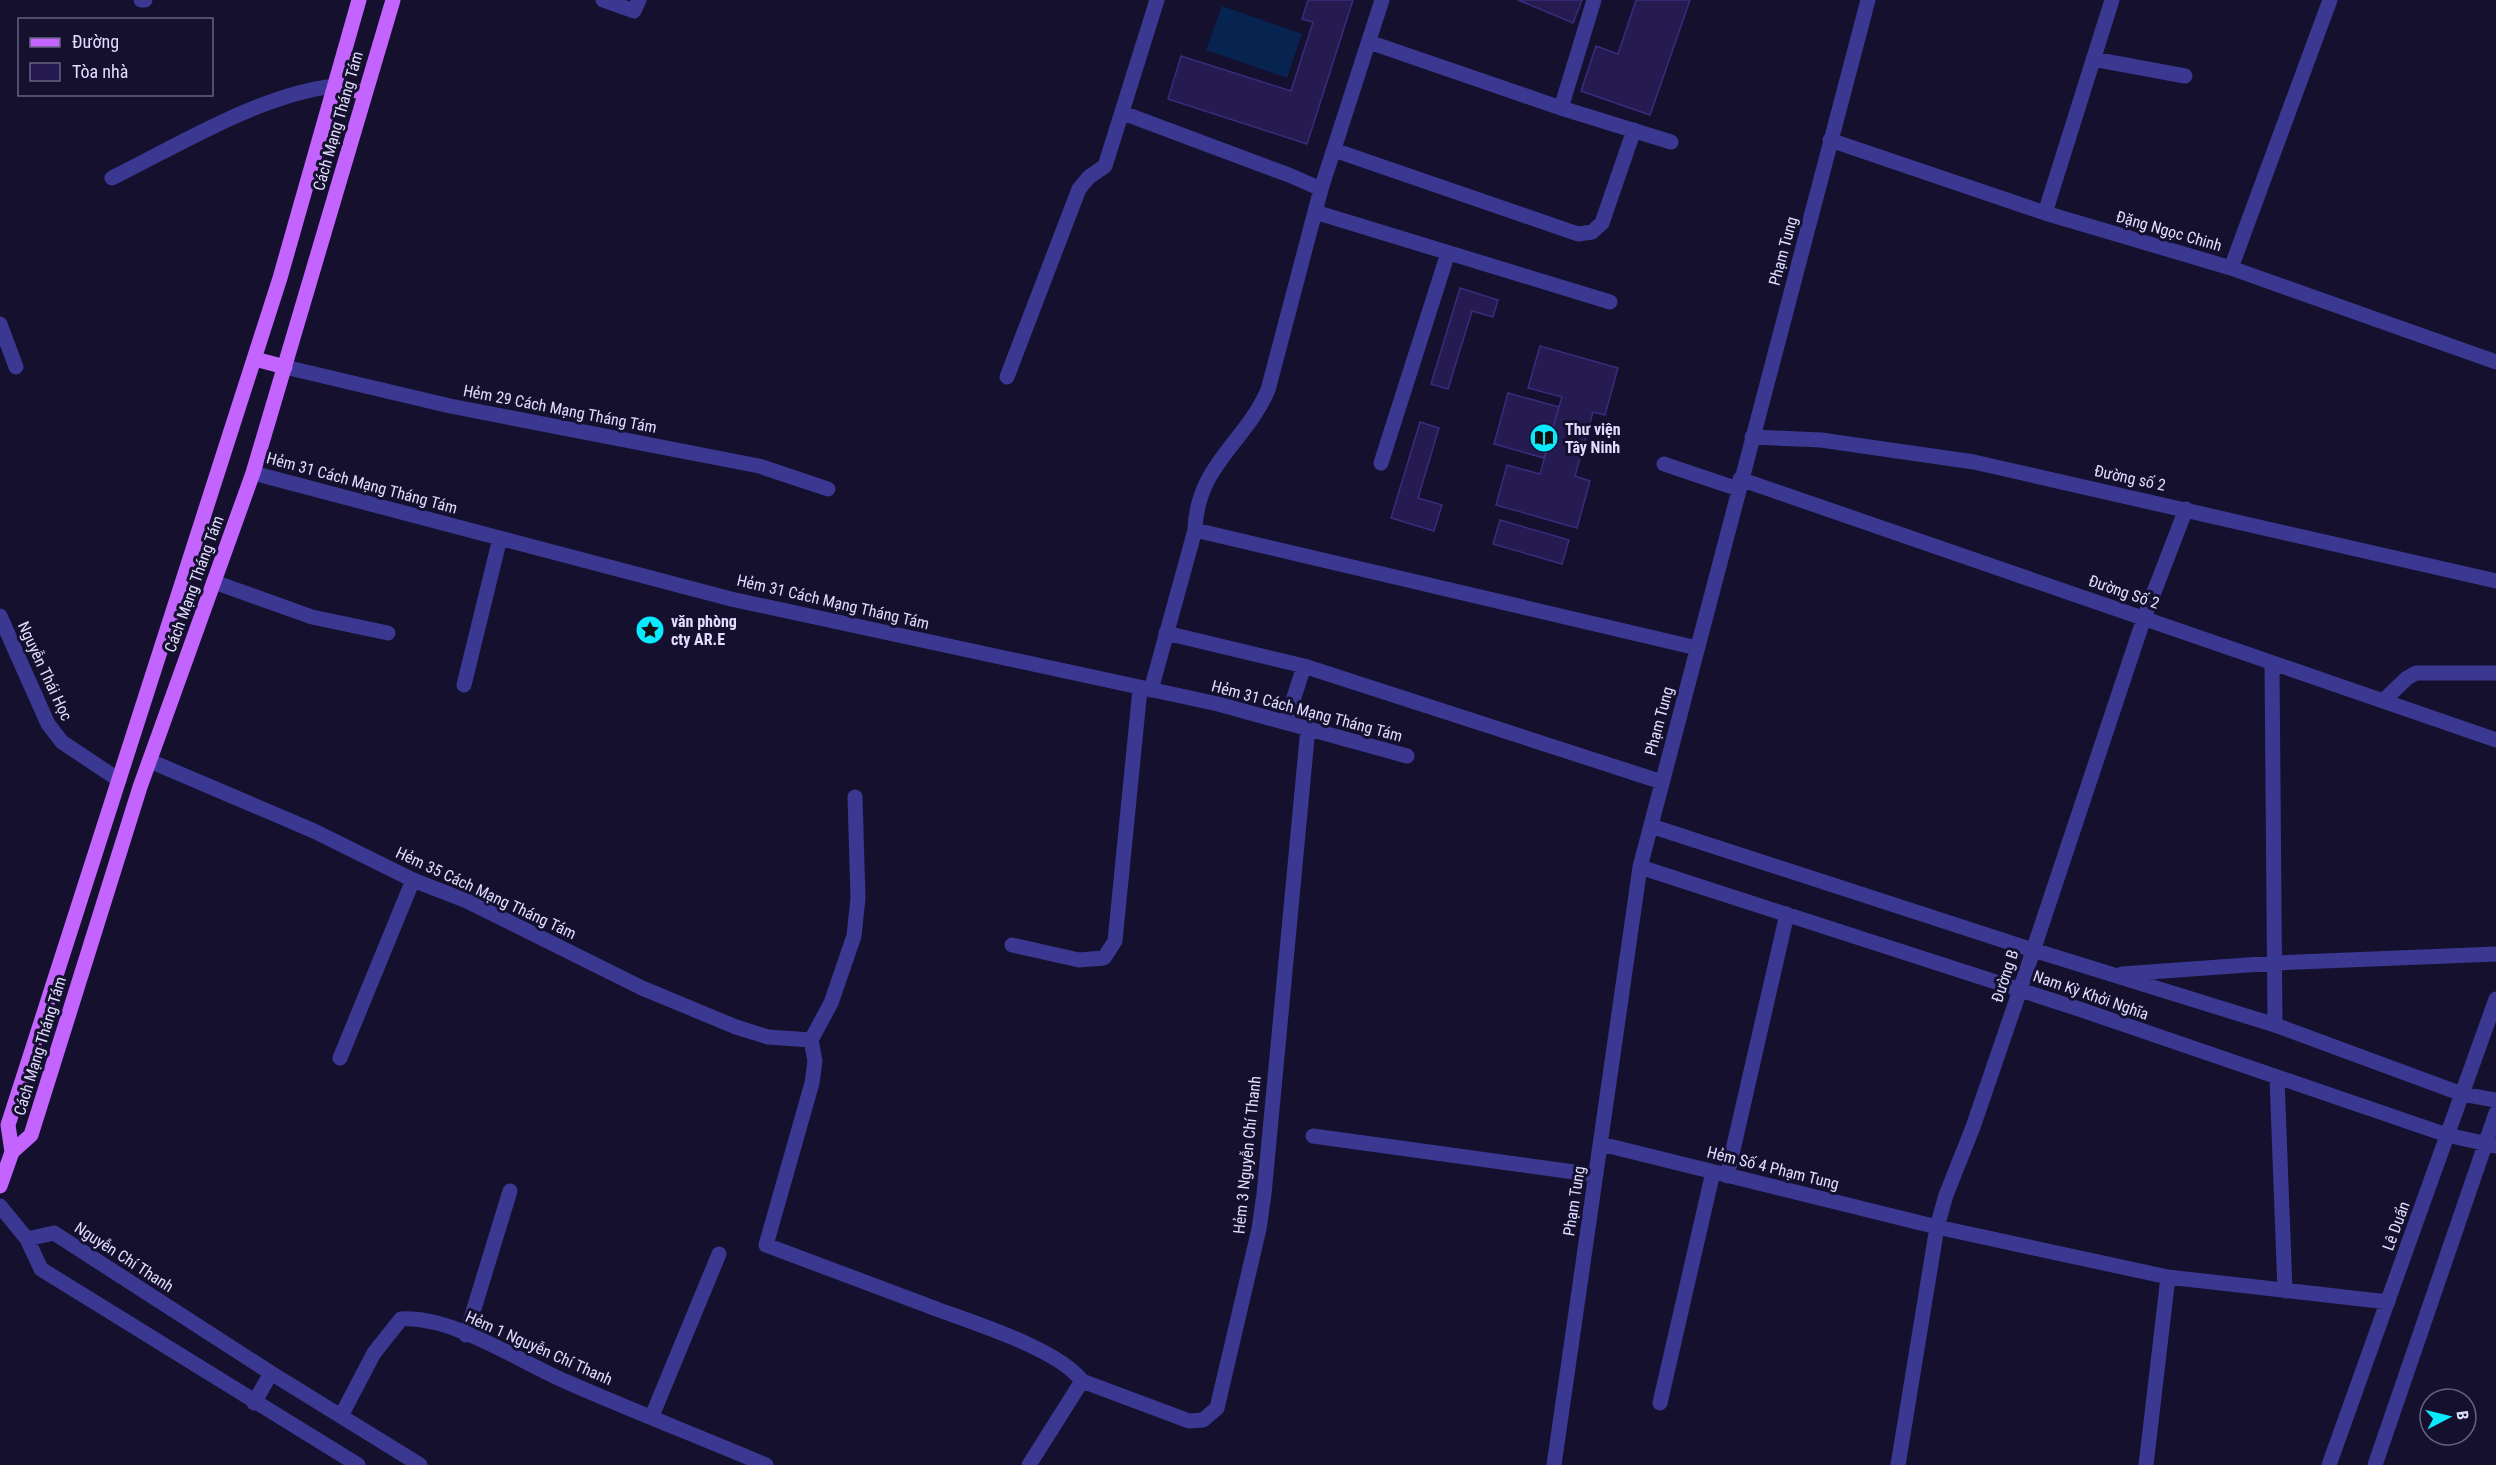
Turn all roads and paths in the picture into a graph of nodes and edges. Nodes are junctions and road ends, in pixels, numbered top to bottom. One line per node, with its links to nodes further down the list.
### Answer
1 (359, 0): 14 (main road, Cách Mạng Tháng Tám)
2 (393, 0): 15 (main road, Cách Mạng Tháng Tám)
3 (603, 0): 4 (street)
4 (639, 0)
5 (1157, 0): 17 (street)
6 (1382, 0): 11 (street)
7 (1594, 0): 16 (street)
8 (1868, 0): 19 (street, Phạm Tung)
9 (2112, 0): 12 (street)
10 (2330, 0): 27 (street)
11 (1369, 42): 16 (street); 21 (street)
12 (2093, 59): 13 (street); 25 (street)
13 (2185, 76)
14 (335, 86): 15 (main road); 22 (street); 30 (main road, Cách Mạng Tháng Tám)
15 (365, 93): 33 (main road, Cách Mạng Tháng Tám)
16 (1561, 108): 18 (street)
17 (1123, 113): 23 (street); 34 (street)
18 (1634, 130): 20 (street); 21 (street)
19 (1830, 140): 25 (street, Đặng Ngọc Chinh); 35 (street, Phạm Tung)
20 (1671, 142)
21 (1334, 150): 23 (street)
22 (112, 178)
23 (1321, 189): 24 (street)
24 (1315, 212): 26 (street); 42 (street)
25 (2045, 213): 27 (street, Đặng Ngọc Chinh)
26 (1448, 253): 28 (street); 36 (street)
27 (2231, 268): 31 (street, Đặng Ngọc Chinh)
28 (1610, 302)
29 (0, 324): 32 (street)
30 (255, 359): 33 (main road); 62 (main road, Cách Mạng Tháng Tám)
31 (2496, 362)
32 (16, 367)
33 (285, 367): 38 (main road, Cách Mạng Tháng Tám); 40 (street, Hẻm 29 Cách Mạng Tháng Tám)
34 (1007, 377)
35 (1752, 437): 39 (street, Phạm Tung); 41 (street, Đường số 2)
36 (1381, 463)
37 (1664, 464): 39 (street, Đường Số 2)
38 (253, 473): 43 (street, Hẻm 31 Cách Mạng Tháng Tám); 45 (main road, Cách Mạng Tháng Tám)
39 (1739, 484): 47 (street, Đường Số 2); 50 (street, Phạm Tung)
40 (828, 489)
41 (2186, 509): 44 (street, Đường số 2); 47 (street, Đường B)
42 (1195, 530): 49 (street); 50 (street)
43 (501, 538): 54 (street); 55 (street, Hẻm 31 Cách Mạng Tháng Tám)
44 (2496, 581)
45 (214, 582): 48 (street); 61 (main road, Cách Mạng Tháng Tám)
46 (0, 616): 62 (street, Nguyễn Thái Học)
47 (2144, 618): 51 (street, Đường Số 2); 71 (street, Đường B)
48 (388, 633)
49 (1166, 633): 52 (street); 55 (street)
50 (1697, 648): 63 (street, Phạm Tung)
51 (2272, 664): 56 (street, Đường Số 2); 73 (street)
52 (1304, 666): 57 (street); 63 (street)
53 (2496, 673): 56 (street)
54 (464, 685)
55 (1145, 690): 57 (street, Hẻm 31 Cách Mạng Tháng Tám); 70 (street)
56 (2383, 701): 59 (street, Đường Số 2)
57 (1286, 722): 58 (street, Hẻm 31 Cách Mạng Tháng Tám)
58 (1308, 728): 60 (street, Hẻm 31 Cách Mạng Tháng Tám); 102 (street, Hẻm 3 Nguyễn Chí Thanh)
59 (2496, 740)
60 (1407, 756)
61 (150, 761): 64 (main road, Cách Mạng Tháng Tám); 68 (street, Hẻm 35 Cách Mạng Tháng Tám)
62 (119, 780): 64 (main road); 88 (main road, Cách Mạng Tháng Tám)
63 (1662, 782): 66 (street, Phạm Tung)
64 (140, 787): 88 (main road, Cách Mạng Tháng Tám)
65 (855, 798): 78 (street)
66 (1651, 826): 67 (street, Phạm Tung); 71 (street, Nam Kỳ Khởi Nghĩa)
67 (1640, 867): 69 (street, Nam Kỳ Khởi Nghĩa); 86 (street, Phạm Tung)
68 (413, 880): 78 (street, Hẻm 35 Cách Mạng Tháng Tám); 79 (street)
69 (1787, 914): 75 (street, Nam Kỳ Khởi Nghĩa); 89 (street)
70 (1012, 945)
71 (2033, 950): 74 (street, Nam Kỳ Khởi Nghĩa); 75 (street, Đường B)
72 (2496, 954): 73 (street)
73 (2275, 963): 74 (street); 77 (street)
74 (2113, 975): 77 (street, Nam Kỳ Khởi Nghĩa)
75 (2020, 990): 80 (street, Nam Kỳ Khởi Nghĩa); 94 (street, Đường B)
76 (2496, 999): 81 (street, Lê Duẩn)
77 (2275, 1025): 81 (street, Nam Kỳ Khởi Nghĩa)
78 (811, 1040): 102 (street)
79 (340, 1058)
80 (2277, 1078): 84 (street, Nam Kỳ Khởi Nghĩa); 98 (street)
81 (2462, 1094): 82 (street, Nam Kỳ Khởi Nghĩa); 84 (street, Lê Duẩn)
82 (2496, 1100)
83 (2496, 1113): 87 (street)
84 (2447, 1135): 87 (street, Nam Kỳ Khởi Nghĩa); 99 (street, Lê Duẩn)
85 (1313, 1136): 90 (street)
86 (1601, 1144): 89 (street, Hẻm Số 4 Phạm Tung); 90 (street, Phạm Tung)
87 (2492, 1145): 115 (street)
88 (12, 1152): 91 (main road)
89 (1720, 1174): 94 (street, Hẻm Số 4 Phạm Tung); 104 (street)
90 (1596, 1175): 111 (street, Phạm Tung)
91 (0, 1186)
92 (510, 1191): 100 (street)
93 (0, 1206): 95 (street)
94 (1937, 1227): 97 (street, Hẻm Số 4 Phạm Tung); 112 (street, Đường B)
95 (27, 1239): 101 (street, Nguyễn Chí Thanh); 103 (street)
96 (718, 1254): 106 (street)
97 (2168, 1277): 98 (street, Hẻm Số 4 Phạm Tung); 113 (street)
98 (2284, 1291): 99 (street, Hẻm Số 4 Phạm Tung)
99 (2388, 1302): 114 (street, Lê Duẩn)
100 (466, 1335): 105 (street, Hẻm 1 Nguyễn Chí Thanh); 106 (street, Hẻm 1 Nguyễn Chí Thanh)
101 (271, 1373): 103 (street); 105 (street, Nguyễn Chí Thanh)
102 (1082, 1381): 110 (street)
103 (254, 1403): 107 (street)
104 (1660, 1403)
105 (341, 1416): 108 (street, Nguyễn Chí Thanh)
106 (652, 1416): 109 (street, Hẻm 1 Nguyễn Chí Thanh)
107 (358, 1465)
108 (420, 1465)
109 (766, 1465)
110 (1029, 1465)
111 (1554, 1465)
112 (1898, 1465)
113 (2146, 1465)
114 (2329, 1465)
115 (2375, 1465)

